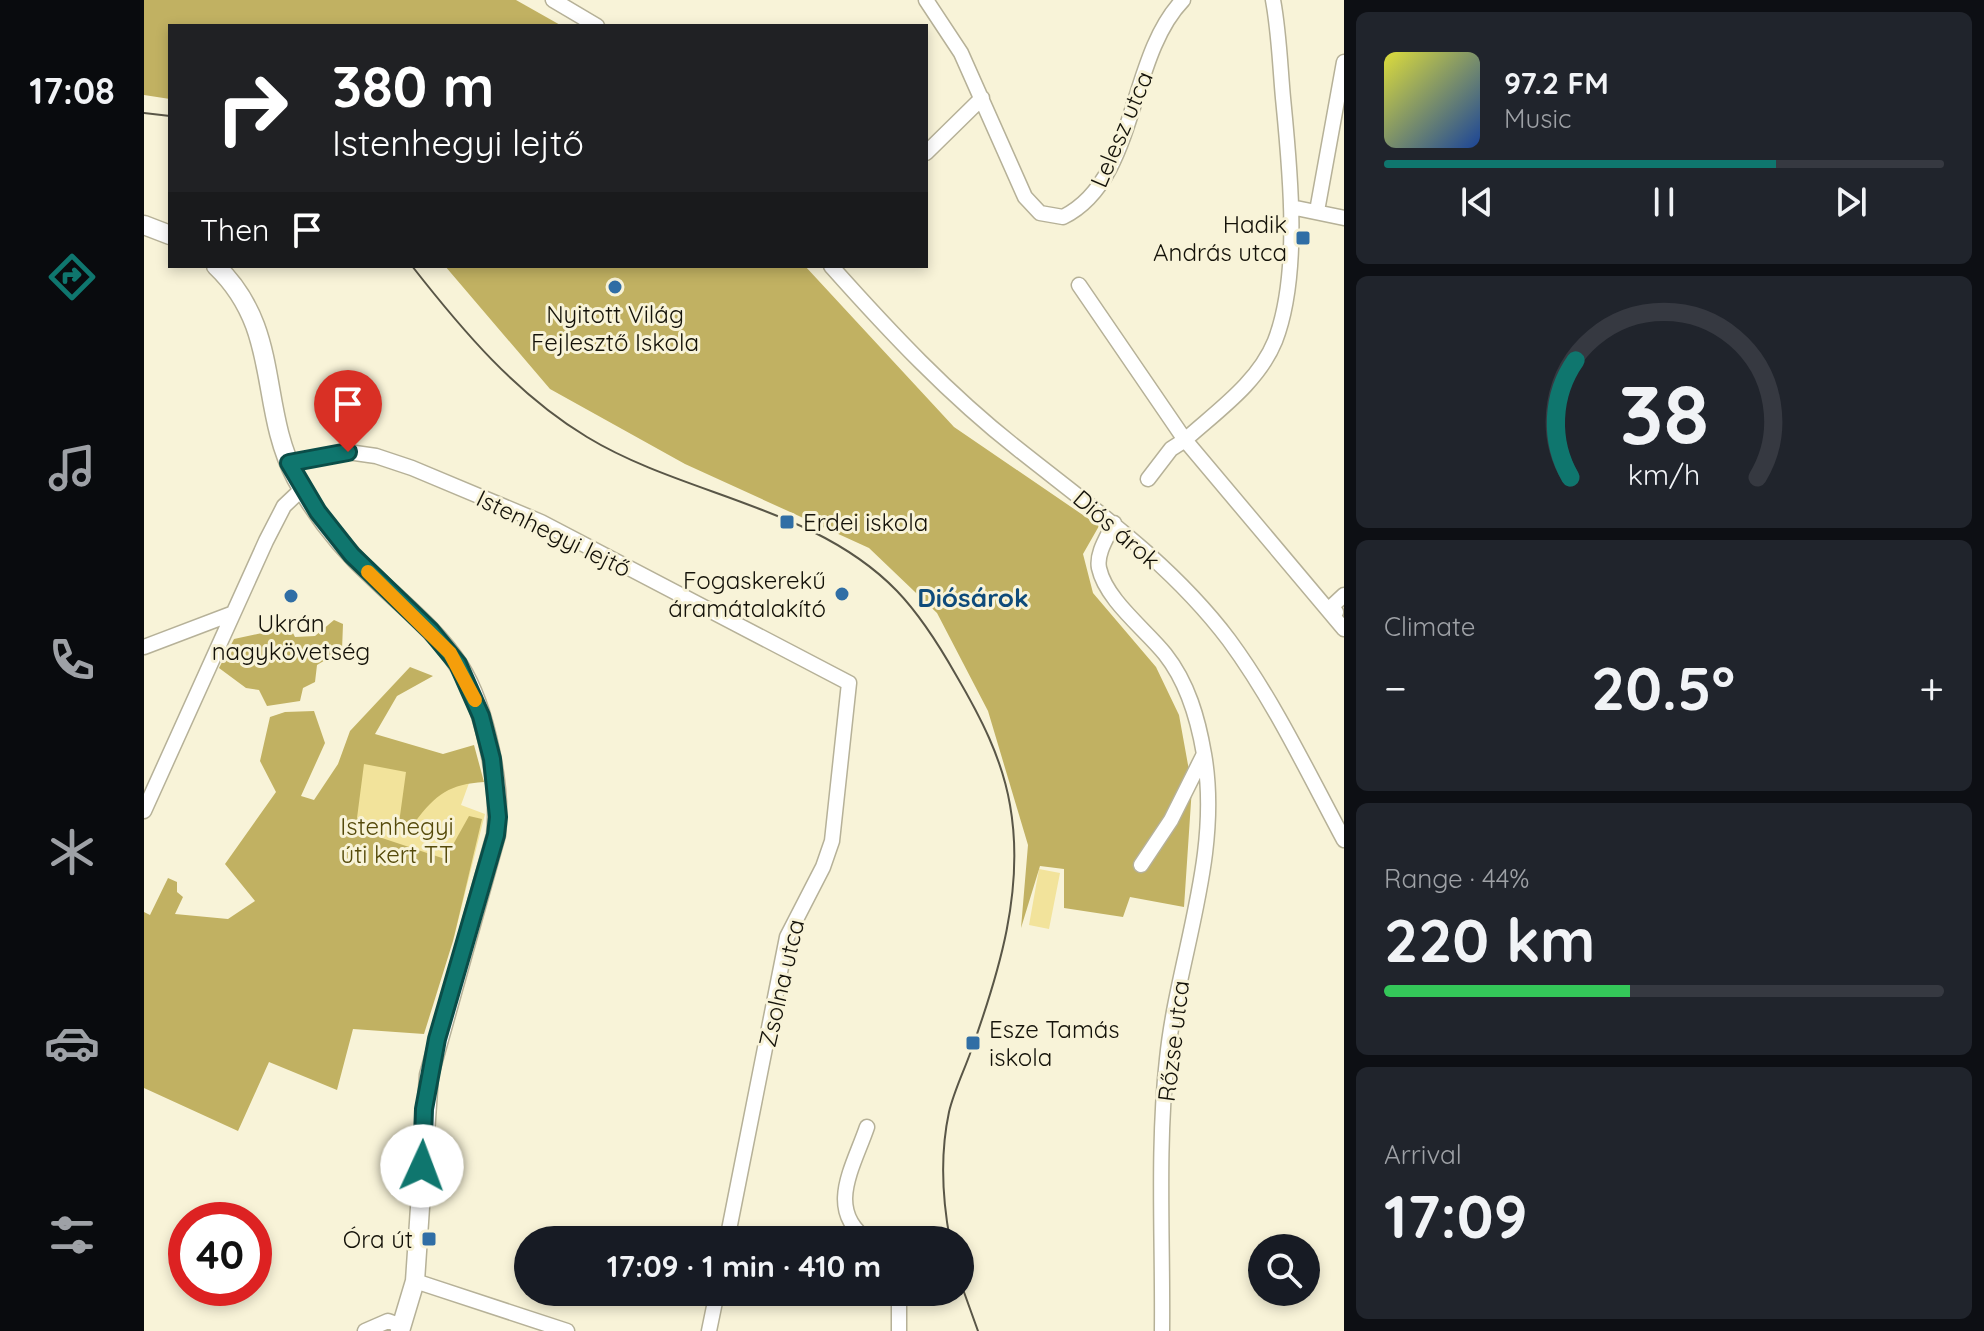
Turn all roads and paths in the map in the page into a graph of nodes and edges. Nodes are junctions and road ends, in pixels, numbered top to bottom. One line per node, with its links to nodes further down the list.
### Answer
1 (553, 0): 5 (street)
2 (926, 0): 7 (street)
3 (1183, 0): 7 (street, Lelesz utca)
4 (1273, 0): 9 (street)
5 (594, 24)
6 (1344, 62): 10 (street)
7 (982, 98): 8 (street)
8 (928, 151)
9 (1291, 207): 10 (street); 17 (street)
10 (1317, 211): 11 (street)
11 (1344, 218)
12 (144, 225): 13 (street)
13 (168, 234)
14 (218, 268): 18 (street)
15 (833, 268): 21 (street, Diós árok)
16 (1079, 285): 17 (street)
17 (1185, 440): 19 (street); 23 (street)
18 (289, 463): 20 (street); 28 (street, Istenhegyi lejtő)
19 (1148, 479)
20 (302, 489): 24 (street); 36 (street)
21 (1114, 523): 29 (street, Rőzse utca); 31 (street, Diós árok)
22 (1344, 595): 23 (street)
23 (1329, 609): 25 (street); 26 (street)
24 (231, 614): 27 (street); 30 (street)
25 (1344, 616)
26 (1344, 629)
27 (144, 647)
28 (849, 683): 34 (street, Zsolna utca)
29 (1204, 754): 32 (street); 44 (street, Rőzse utca)
30 (144, 811)
31 (1344, 840)
32 (1141, 865)
33 (867, 1127): 35 (street)
34 (730, 1226)
35 (852, 1226)
36 (415, 1281): 39 (street); 41 (street)
37 (714, 1306): 42 (street)
38 (899, 1306): 43 (street)
39 (401, 1328): 40 (street)
40 (365, 1331)
41 (567, 1331)
42 (709, 1331)
43 (899, 1331)
44 (1162, 1331)

